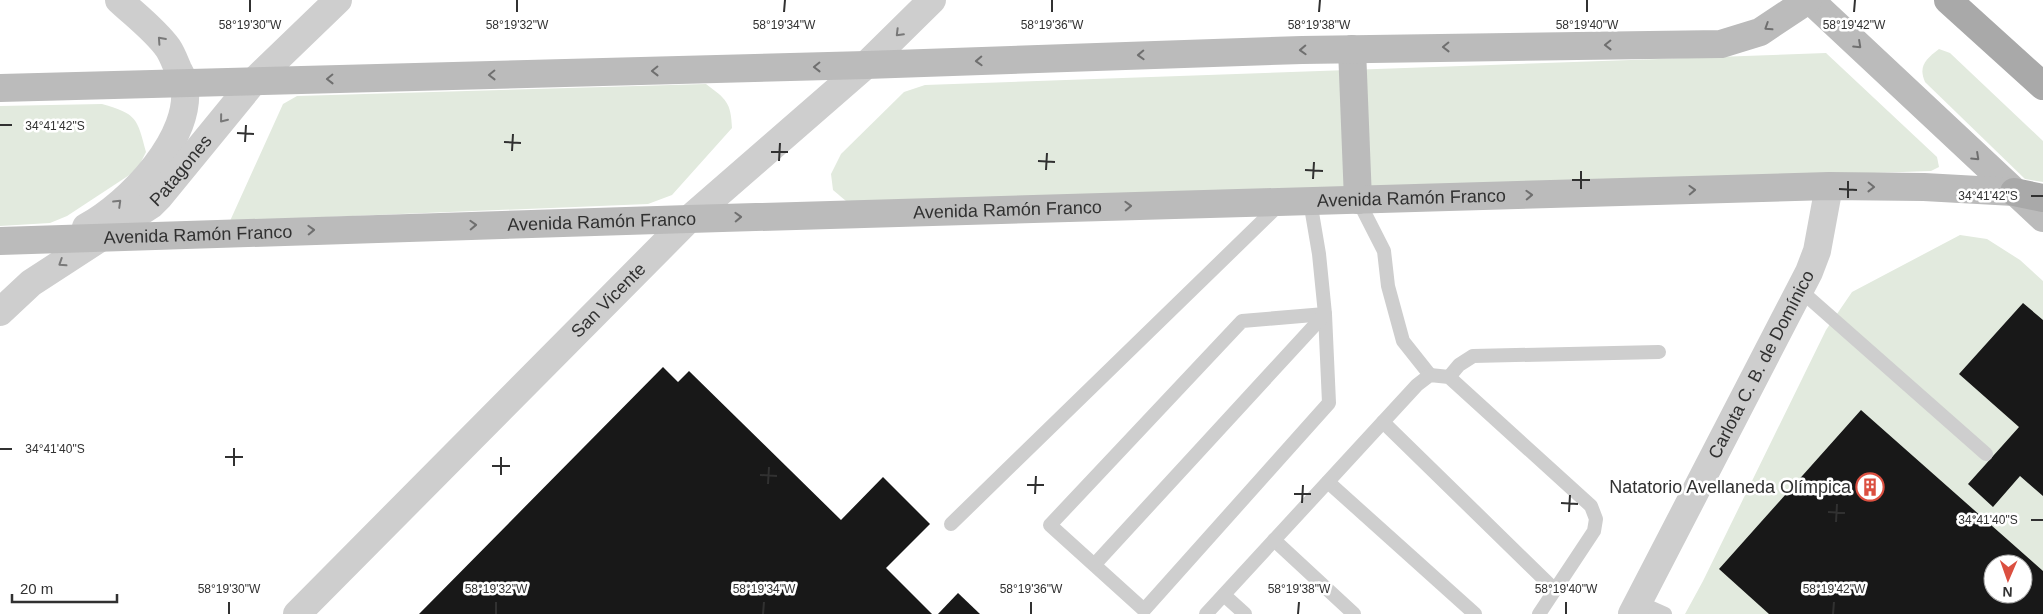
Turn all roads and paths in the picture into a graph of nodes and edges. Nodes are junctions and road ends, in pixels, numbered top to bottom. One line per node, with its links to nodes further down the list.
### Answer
1 (119, 0): 9 (street, one-way to 1)
2 (338, 0): 8 (street, Patagones)
3 (932, 0): 7 (street, San Vicente, one-way to 7)
4 (1809, 0): 6 (main road, one-way to 6); 13 (main road, one-way to 13)
5 (1948, 0): 10 (main road)
6 (1352, 48): 7 (main road, one-way to 7); 15 (main road)
7 (866, 65): 8 (main road, one-way to 8); 19 (street, San Vicente)
8 (254, 81): 9 (main road); 20 (street, Patagones, one-way to 20)
9 (184, 82): 11 (main road); 21 (street, one-way to 9)
10 (2043, 86)
11 (0, 88)
12 (1829, 186): 13 (main road, Avenida Ramón Franco, one-way to 13); 15 (main road, Avenida Ramón Franco, one-way to 12); 23 (street, Carlota C. B. de Domínico)
13 (2014, 192): 14 (main road); 18 (main road)
14 (2043, 198)
15 (1358, 200): 17 (main road, Avenida Ramón Franco); 27 (lane)
16 (1283, 201): 17 (main road, Avenida Ramón Franco); 19 (main road, Avenida Ramón Franco, one-way to 16); 32 (lane)
17 (1310, 201): 25 (lane)
18 (2043, 218)
19 (689, 219): 20 (main road, Avenida Ramón Franco, one-way to 19); 38 (street, San Vicente)
20 (103, 237): 21 (main road, Avenida Ramón Franco); 24 (street, Patagones, one-way to 24)
21 (63, 239): 22 (main road, Avenida Ramón Franco)
22 (0, 241)
23 (1800, 290): 30 (lane); 37 (street, Carlota C. B. de Domínico)
24 (0, 312)
25 (1324, 314): 34 (lane); 34 (lane); 34 (lane)
26 (1659, 352): 28 (lane)
27 (1430, 375): 28 (lane); 29 (lane)
28 (1450, 376): 35 (lane)
29 (1383, 422): 31 (lane); 35 (lane)
30 (1986, 454)
31 (1328, 482): 33 (lane); 42 (lane)
32 (951, 524)
33 (1274, 540): 36 (lane); 41 (lane)
34 (1095, 564)
35 (1555, 590): 43 (lane)
36 (1224, 595): 39 (lane); 40 (lane)
37 (1635, 608): 44 (lane)
38 (297, 614)
39 (1206, 614)
40 (1244, 614)
41 (1354, 614)
42 (1475, 614)
43 (1540, 614)
44 (1665, 614)

